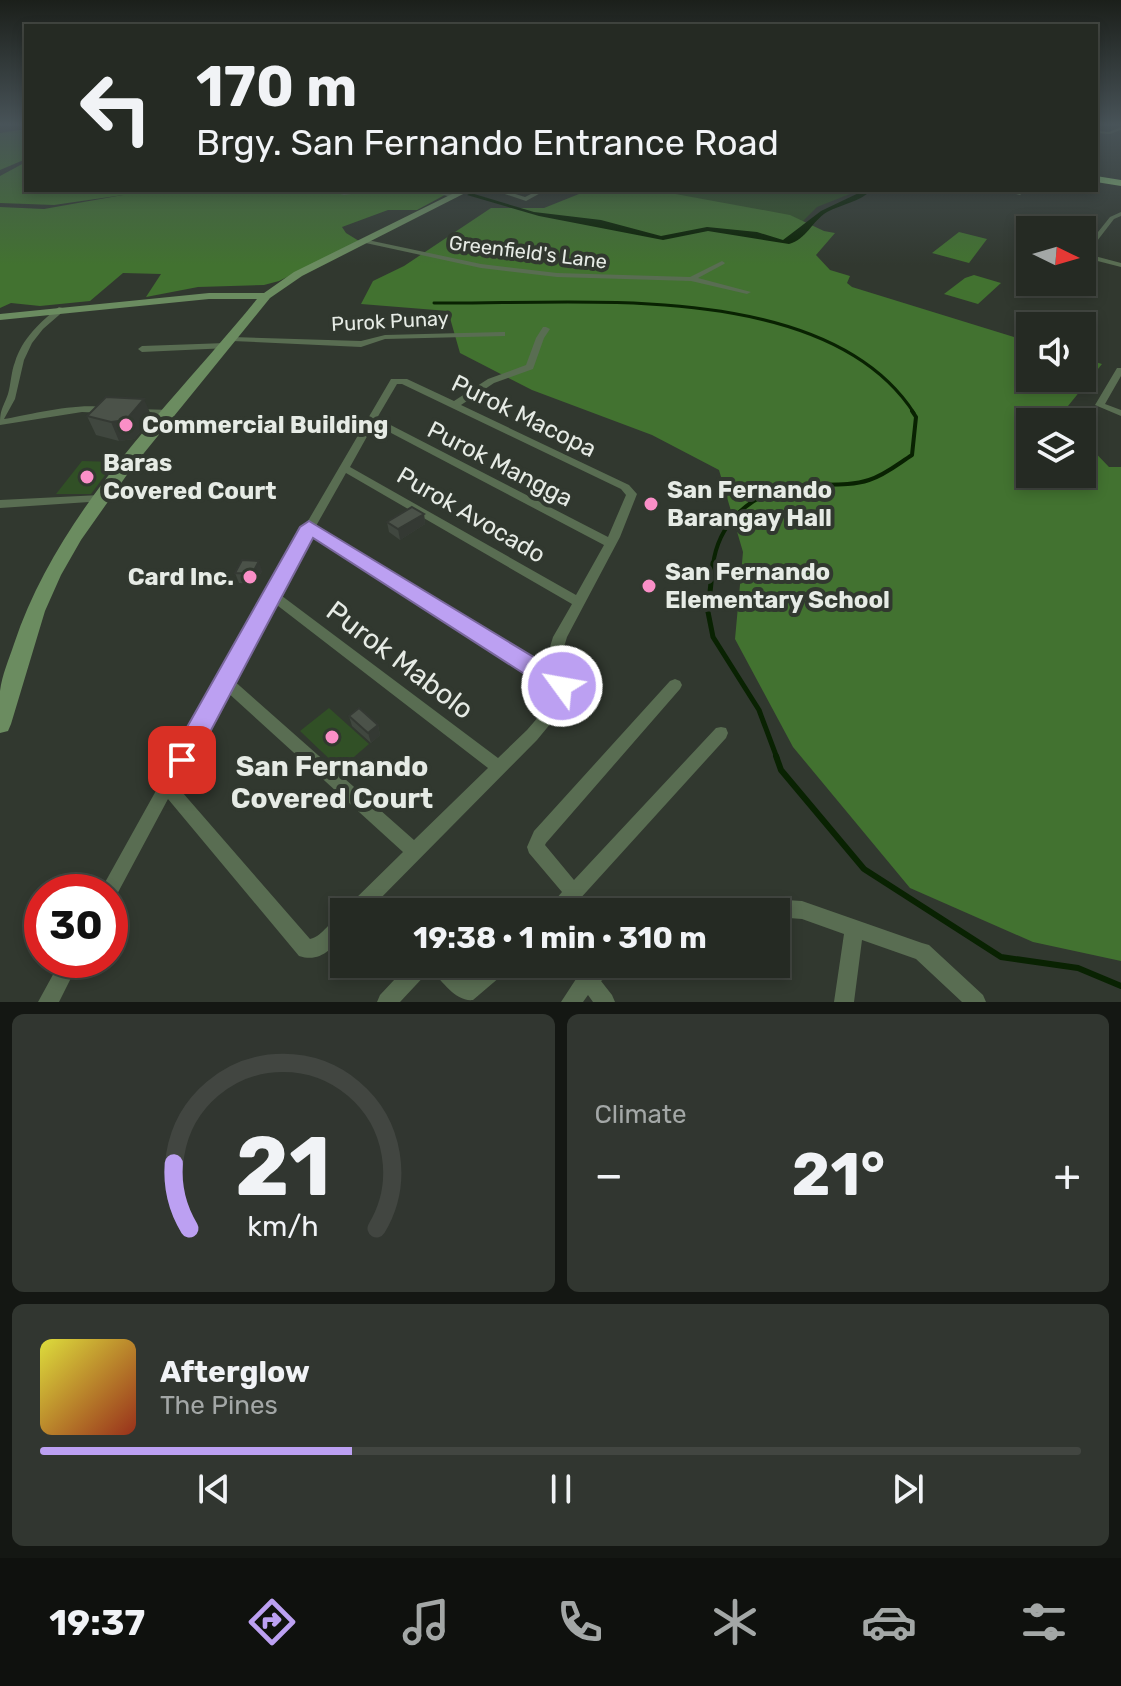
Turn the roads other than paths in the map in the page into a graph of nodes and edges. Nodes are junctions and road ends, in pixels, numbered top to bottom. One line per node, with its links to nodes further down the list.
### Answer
1 (1098, 179): 2 (highway)
2 (1121, 183)
3 (503, 192): 4 (street)
4 (539, 192)
5 (461, 193): 7 (main road)
6 (1121, 214): 9 (street)
7 (363, 241): 10 (street, Greenfield's Lane); 11 (main road)
8 (722, 263): 10 (street, Greenfield's Lane)
9 (1121, 265)
10 (691, 279): 12 (street, Greenfield's Lane)
11 (266, 292): 13 (main road); 17 (main road)
12 (747, 292)
13 (62, 309): 14 (main road); 26 (street)
14 (0, 317)
15 (546, 329): 21 (street)
16 (502, 334): 17 (street, Purok Punay)
17 (229, 342): 18 (street, Purok Punay); 24 (main road)
18 (142, 349)
19 (1121, 358): 20 (street)
20 (1120, 370): 25 (street)
21 (456, 404): 27 (street, Purok Macopa); 32 (street, Purok Macopa)
22 (115, 411): 26 (street)
23 (129, 411): 24 (street)
24 (171, 413): 29 (main road)
25 (1121, 413)
26 (0, 419)
27 (371, 419): 28 (street); 32 (street, Purok Mangga)
28 (343, 467): 31 (street); 34 (street, Purok Avocado)
29 (100, 499): 30 (street); 38 (main road)
30 (0, 504)
31 (309, 527): 33 (street); 37 (street)
32 (610, 543): 34 (street)
33 (271, 594): 35 (street); 40 (street, Purok Mabolo)
34 (577, 601): 37 (street)
35 (226, 682): 41 (street); 42 (street)
36 (675, 685): 44 (street)
37 (562, 686): 40 (street)
38 (0, 724)
39 (721, 733): 44 (street)
40 (498, 767): 42 (street)
41 (167, 786): 43 (street); 49 (street)
42 (414, 851): 45 (street)
43 (119, 874)
44 (573, 892): 46 (street)
45 (368, 898)
46 (568, 898)
47 (790, 909): 48 (street)
48 (854, 929): 60 (street); 61 (street)
49 (330, 937)
50 (61, 978): 56 (street)
51 (409, 978): 57 (street)
52 (452, 978): 53 (street)
53 (484, 978)
54 (580, 978): 58 (street)
55 (587, 978): 59 (street)
56 (48, 1002)
57 (387, 1002)
58 (571, 1002)
59 (605, 1002)
60 (844, 1002)
61 (976, 1002)

